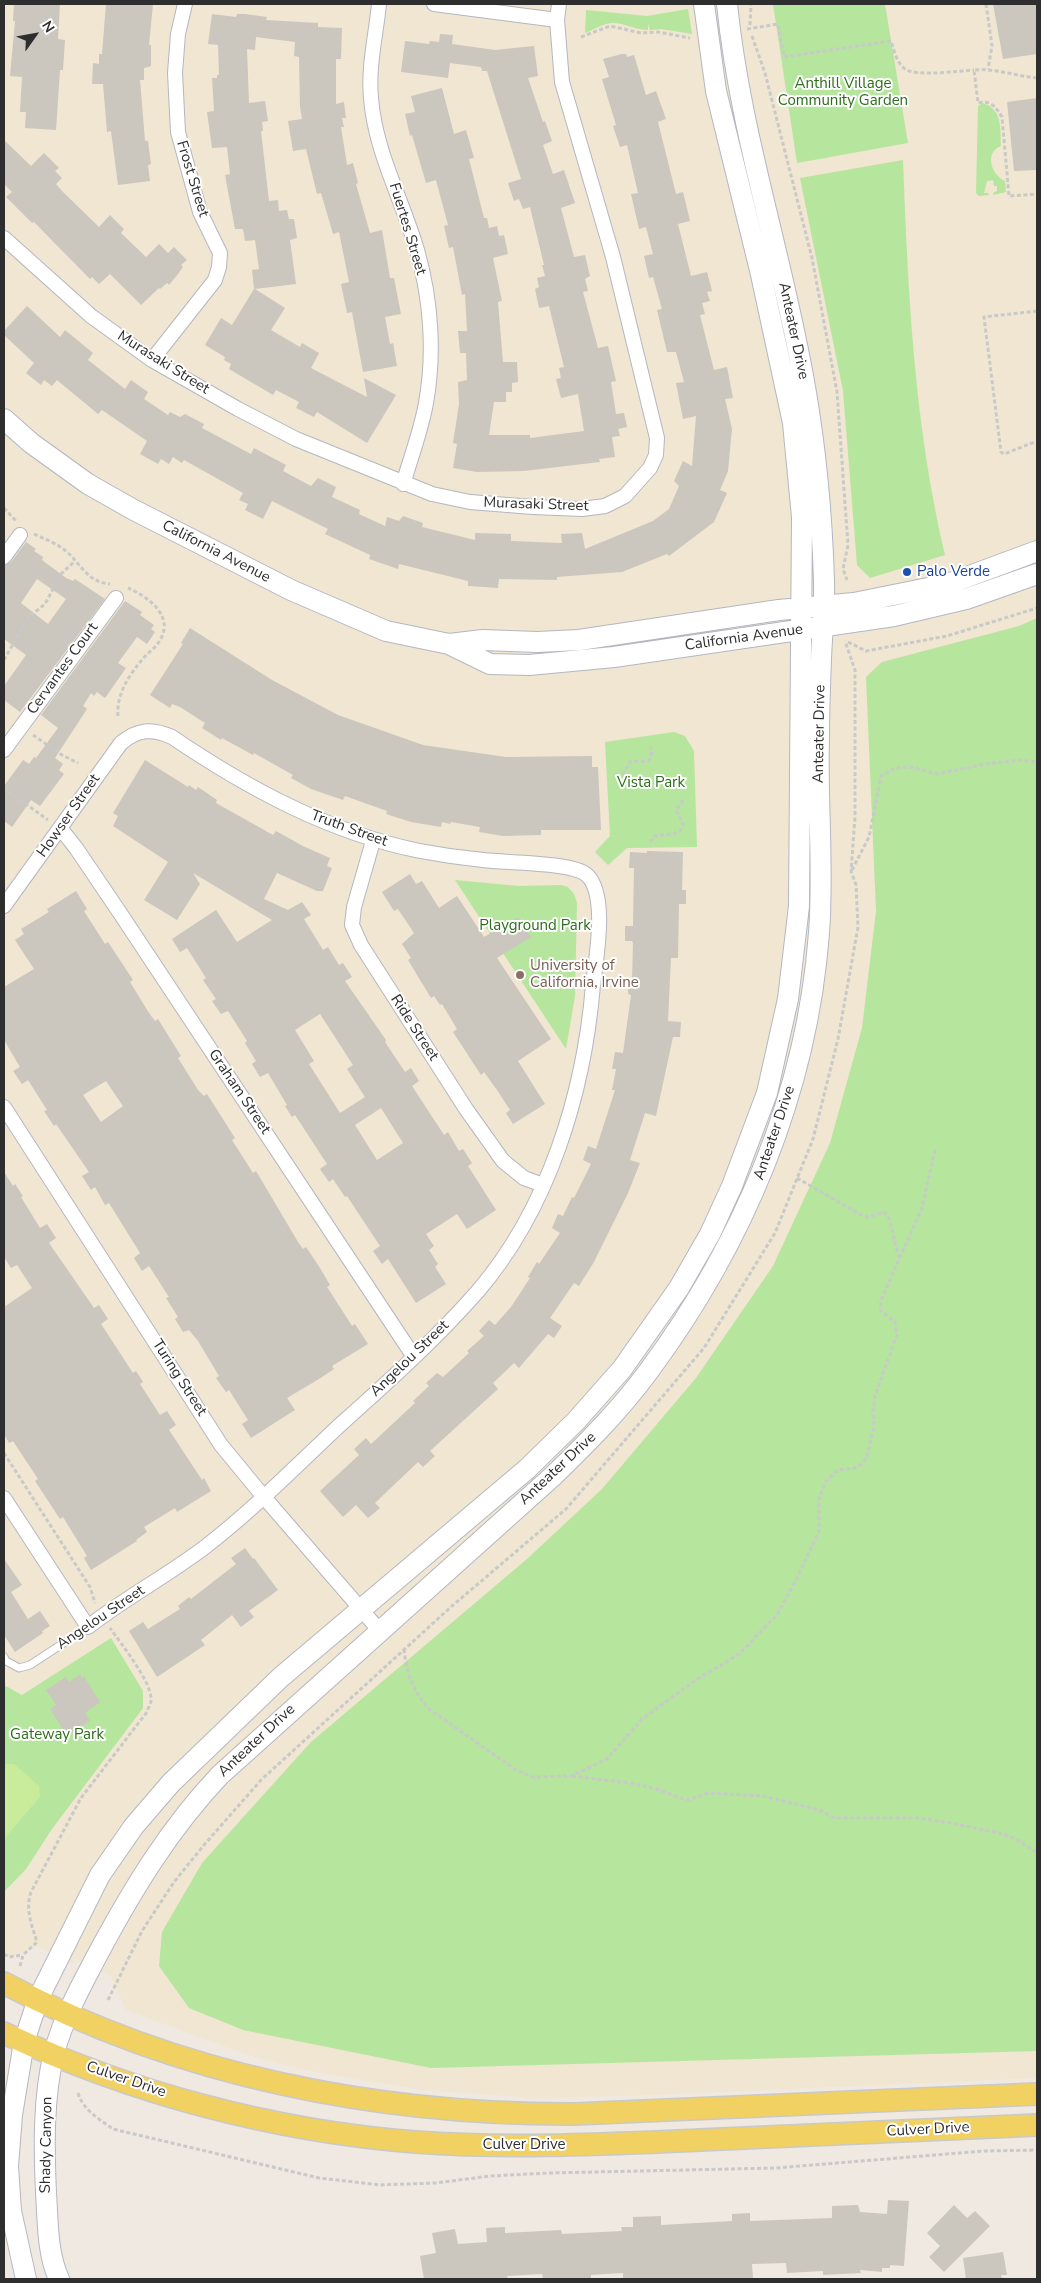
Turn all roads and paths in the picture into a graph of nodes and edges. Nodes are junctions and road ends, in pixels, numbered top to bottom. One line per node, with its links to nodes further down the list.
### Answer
1 (185, 4): 20 (street, Frost Street)
2 (379, 4): 23 (street, Fuertes Street)
3 (434, 4): 9 (street)
4 (559, 4): 9 (street, Murasaki Street)
5 (704, 4): 12 (main road, Anteater Drive)
6 (727, 4): 11 (main road, Anteater Drive)
7 (751, 4): 10 (path)
8 (986, 4): 14 (path)
9 (558, 20): 23 (street, Murasaki Street)
10 (750, 29): 11 (path); 15 (path); 29 (path)
11 (730, 31): 31 (main road, Anteater Drive)
12 (707, 34): 13 (path); 32 (main road, Anteater Drive)
13 (582, 37)
14 (988, 69): 15 (path); 16 (path)
15 (974, 70): 17 (path)
16 (1037, 78)
17 (1037, 194)
18 (4, 238): 20 (street, Murasaki Street)
19 (1037, 311): 22 (path)
20 (152, 360): 23 (street, Murasaki Street)
21 (4, 419): 36 (main road, California Avenue)
22 (1037, 441)
23 (403, 484)
24 (20, 535): 26 (street)
25 (1037, 551): 31 (main road, California Avenue)
26 (4, 557)
27 (75, 561): 37 (path)
28 (1037, 574): 34 (main road, California Avenue)
29 (847, 580)
30 (116, 598): 38 (street, Cervantes Court)
31 (824, 605): 32 (main road, California Avenue); 34 (main road, Anteater Drive)
32 (803, 607): 35 (main road, Anteater Drive); 36 (main road, California Avenue)
33 (1037, 608): 50 (path)
34 (823, 626): 35 (main road, California Avenue); 65 (main road, Anteater Drive)
35 (803, 629): 36 (main road, California Avenue); 62 (main road, Anteater Drive)
36 (449, 644)
37 (4, 660)
38 (21, 726): 40 (street, Cervantes Court); 43 (path)
39 (139, 732): 47 (street, Howser Street); 48 (street, Truth Street)
40 (6, 743)
41 (652, 746): 44 (path)
42 (1037, 762): 50 (path)
43 (78, 763)
44 (617, 778)
45 (4, 788): 47 (path)
46 (683, 800): 49 (path)
47 (61, 829): 52 (street, Howser Street); 58 (street, Graham Street)
48 (374, 840): 51 (street, Truth Street); 56 (street, Ride Street)
49 (650, 842)
50 (851, 871): 55 (path)
51 (596, 893): 56 (street, Angelou Street)
52 (4, 906)
53 (4, 1107): 60 (street, Turing Street)
54 (935, 1150): 57 (path)
55 (797, 1178): 57 (path); 66 (path)
56 (543, 1185): 58 (street, Angelou Street)
57 (899, 1258): 68 (path)
58 (414, 1357): 60 (street, Angelou Street)
59 (4, 1453): 63 (path)
60 (263, 1496): 62 (street, Turing Street); 63 (street, Angelou Street)
61 (4, 1498): 64 (street)
62 (361, 1610): 65 (street, Turing Street); 74 (main road, Anteater Drive)
63 (102, 1616): 64 (street, Angelou Street); 71 (path)
64 (88, 1627): 67 (lane, Angelou Street)
65 (379, 1630): 76 (main road, Anteater Drive)
66 (404, 1648): 68 (path); 75 (path)
67 (4, 1657)
68 (571, 1776): 69 (path)
69 (1037, 1853)
70 (4, 1954): 71 (path)
71 (22, 1955): 72 (path)
72 (20, 1966)
73 (4, 1983): 74 (main road, Culver Drive)
74 (38, 1999): 76 (main road, Culver Drive); 78 (main road)
75 (108, 2000)
76 (66, 2012): 79 (main road, Shady Canyon); 80 (main road, Culver Drive)
77 (4, 2033): 78 (main road, Culver Drive)
78 (24, 2042): 79 (main road, Culver Drive); 82 (main road)
79 (54, 2055): 81 (main road, Culver Drive); 83 (main road, Shady Canyon)
80 (1037, 2094)
81 (1037, 2125)
82 (26, 2279)
83 (59, 2279)

